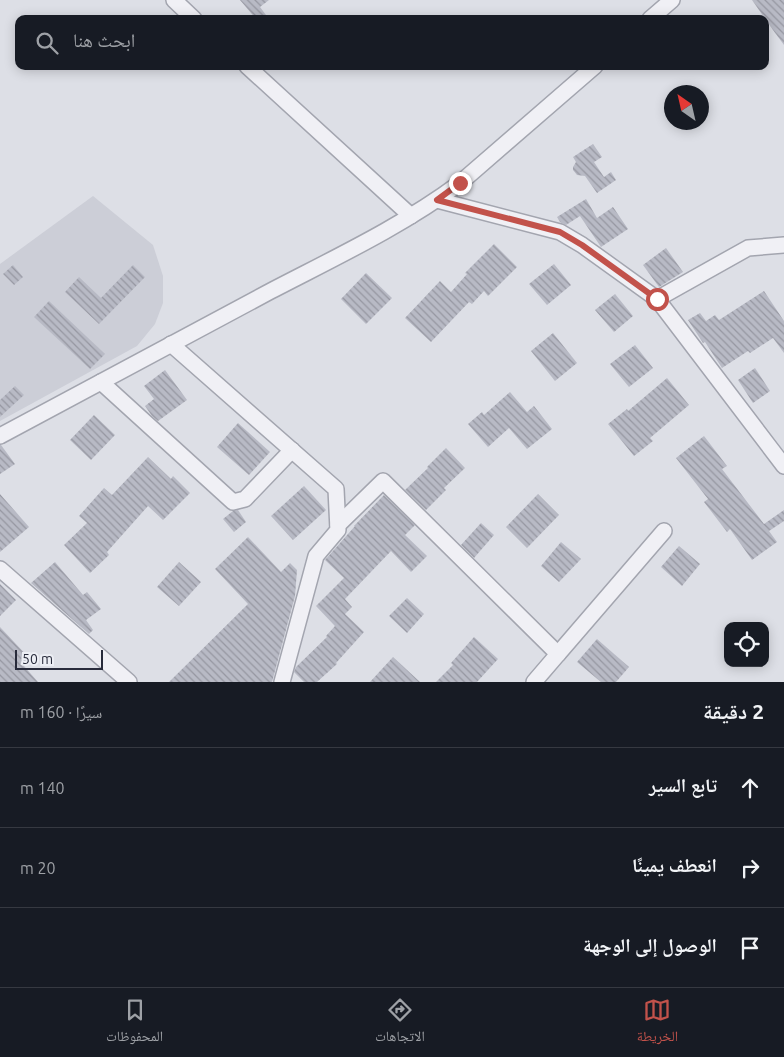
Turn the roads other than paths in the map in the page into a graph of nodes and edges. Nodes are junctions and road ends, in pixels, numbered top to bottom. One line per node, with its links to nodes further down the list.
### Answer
1 (174, 0): 3 (street)
2 (672, 0): 4 (street)
3 (190, 15)
4 (655, 15)
5 (251, 70): 8 (street)
6 (590, 70): 7 (street)
7 (437, 200): 8 (street); 10 (street)
8 (411, 216): 11 (street)
9 (784, 245): 10 (street)
10 (657, 299): 15 (street)
11 (171, 344): 12 (street); 14 (street)
12 (101, 382): 13 (street); 14 (street)
13 (0, 436)
14 (292, 450): 16 (street)
15 (784, 466)
16 (338, 525): 19 (street); 21 (street)
17 (664, 531): 19 (street)
18 (0, 569): 20 (street)
19 (558, 654): 22 (street)
20 (129, 682)
21 (282, 682)
22 (534, 682)

